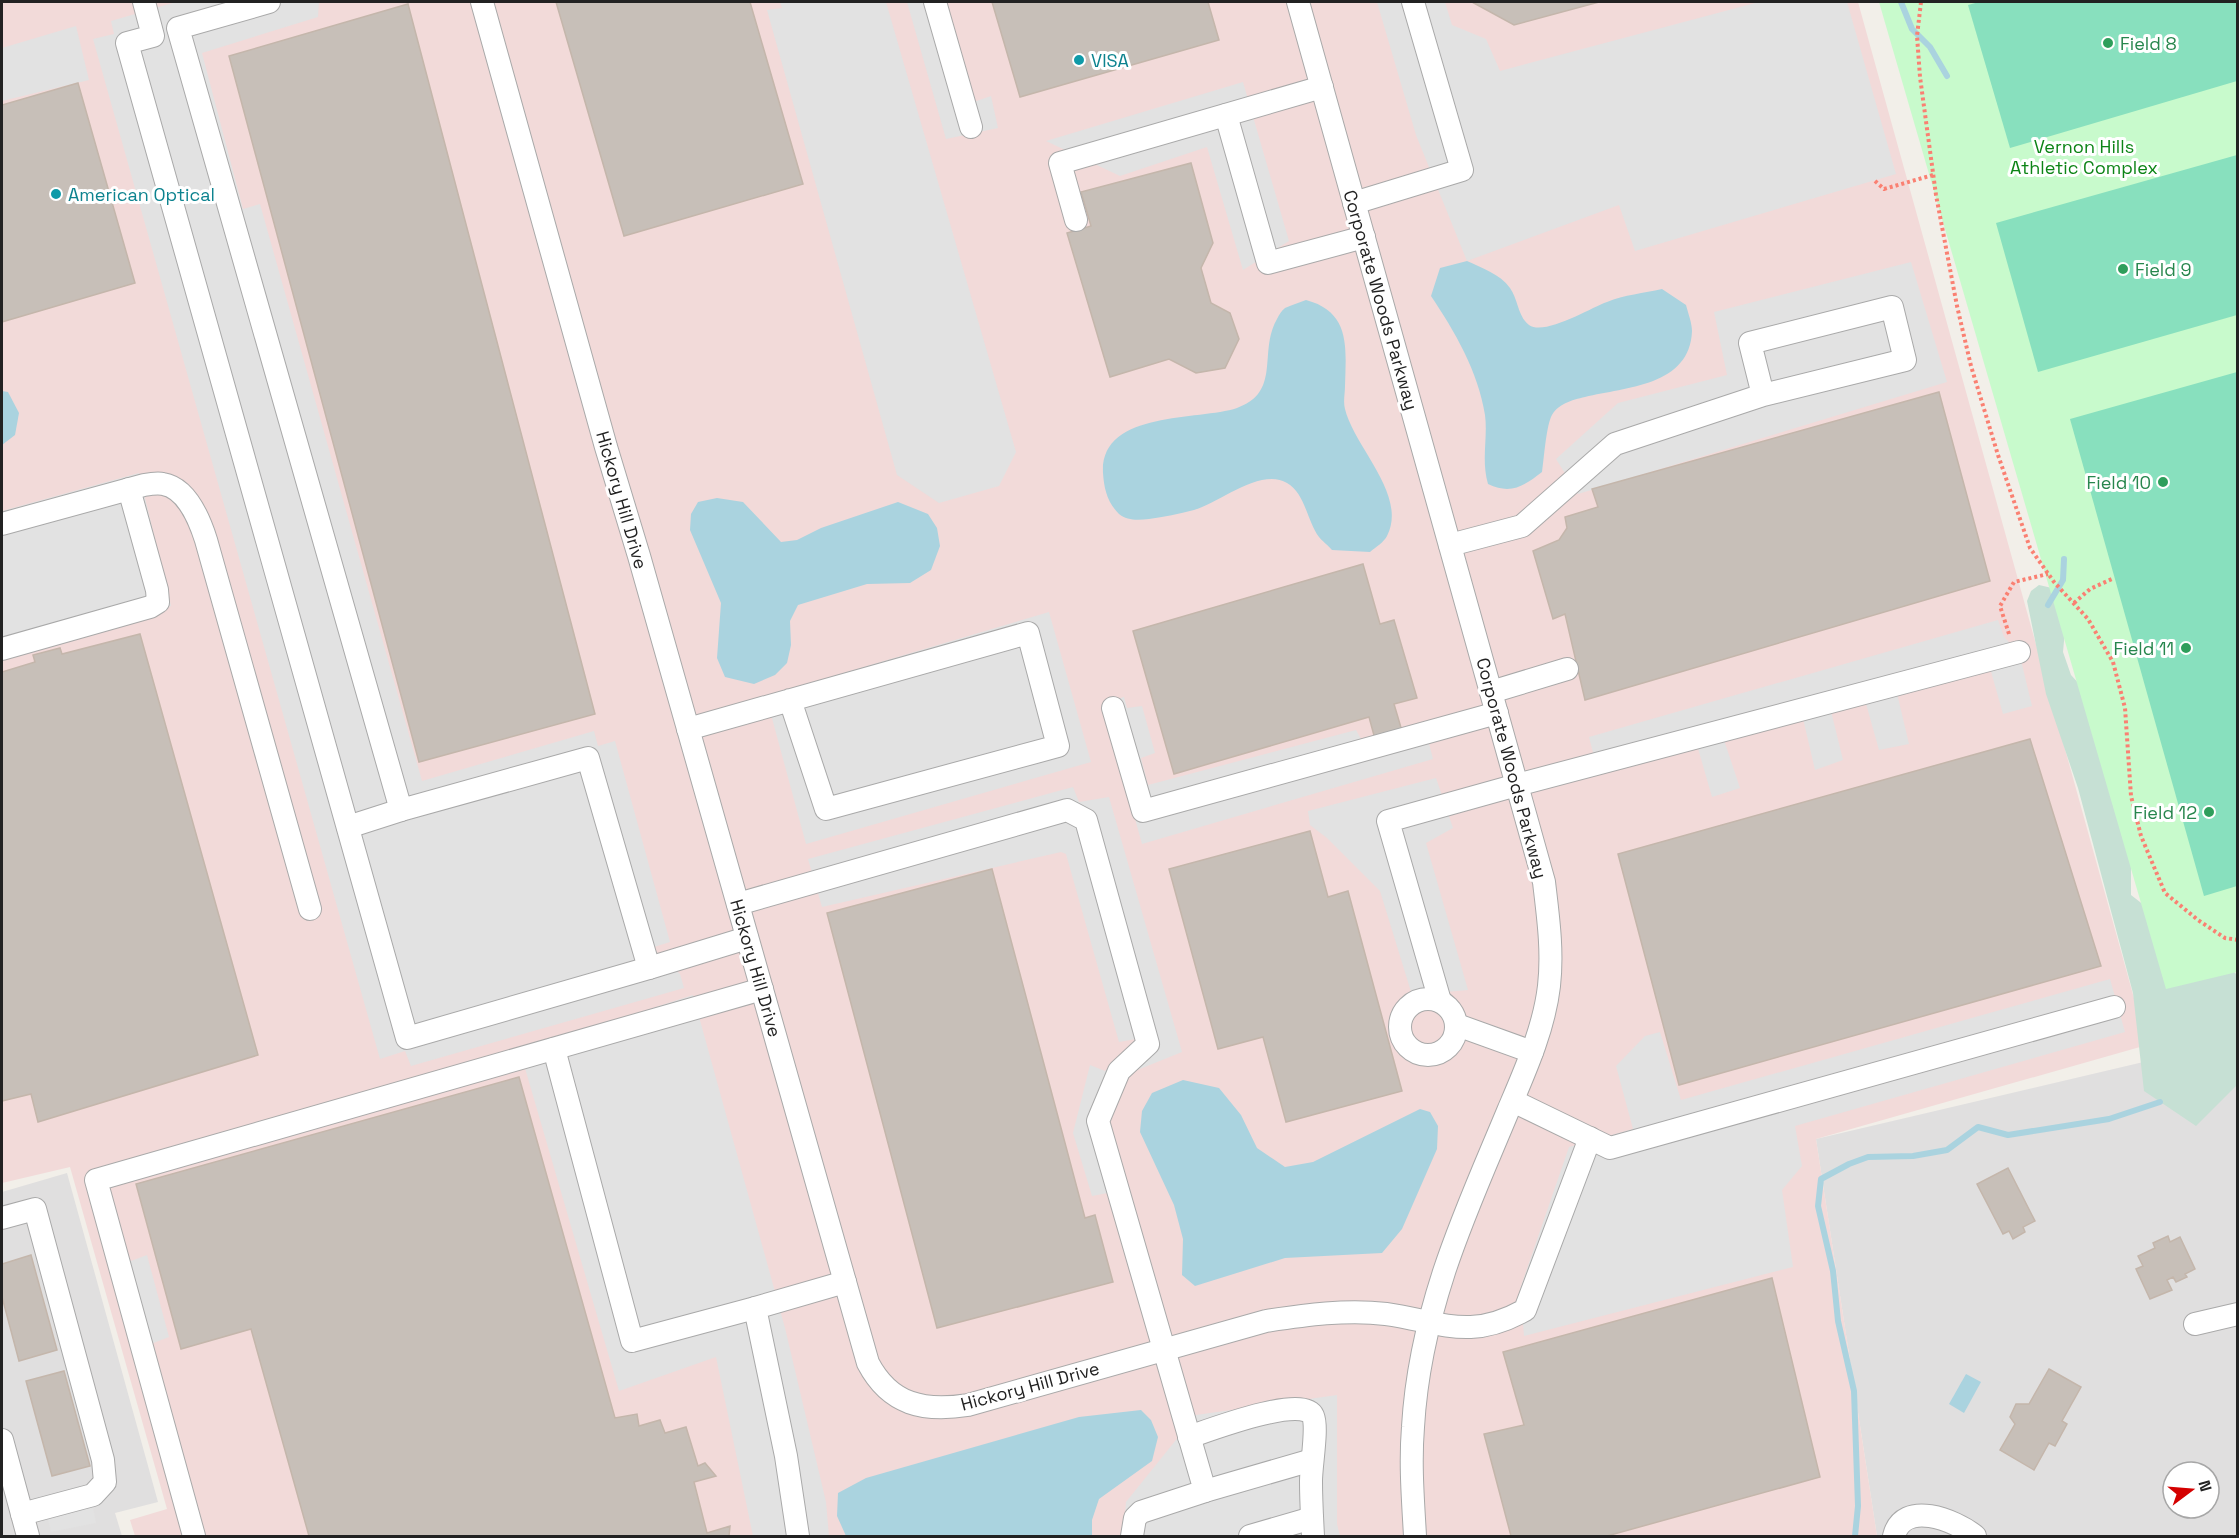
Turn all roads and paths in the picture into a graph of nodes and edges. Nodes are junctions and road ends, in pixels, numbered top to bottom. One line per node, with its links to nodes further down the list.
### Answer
1 (144, 2): 9 (street)
2 (269, 2): 8 (street)
3 (482, 2): 31 (street, Hickory Hill Drive)
4 (935, 2): 12 (street)
5 (1298, 2): 10 (street, Corporate Woods Parkway)
6 (1413, 2): 15 (street)
7 (1921, 2): 13 (path)
8 (178, 28): 9 (street); 33 (street)
9 (153, 36): 34 (street)
10 (1322, 87): 11 (street); 15 (street, Corporate Woods Parkway)
11 (1226, 115): 16 (street); 17 (street)
12 (971, 126)
13 (1933, 175): 14 (path); 22 (path)
14 (1875, 181)
15 (1354, 203): 17 (street, Corporate Woods Parkway)
16 (1076, 220)
17 (1364, 237): 21 (street, Corporate Woods Parkway)
18 (1763, 395): 18 (street); 21 (street)
19 (129, 489): 20 (street); 25 (street); 36 (street)
20 (2, 524)
21 (1449, 545): 29 (street, Corporate Woods Parkway)
22 (2049, 575): 24 (path); 26 (path)
23 (2114, 578): 24 (path)
24 (2072, 601): 38 (path)
25 (2, 650)
26 (2014, 653): 32 (street)
27 (1567, 669): 29 (street)
28 (790, 700): 28 (street); 31 (street)
29 (1494, 702): 30 (street); 32 (street, Corporate Woods Parkway)
30 (1113, 708)
31 (688, 729): 35 (street, Hickory Hill Drive)
32 (1517, 785): 41 (street); 45 (street, Corporate Woods Parkway)
33 (401, 810): 34 (street); 39 (street)
34 (348, 827): 39 (street)
35 (738, 904): 37 (street, Hickory Hill Drive); 54 (street)
36 (310, 909)
37 (747, 938): 39 (street); 40 (street, Hickory Hill Drive)
38 (2238, 940)
39 (649, 968)
40 (762, 989): 44 (street); 49 (street, Hickory Hill Drive)
41 (1440, 1001): 43 (street); 43 (street)
42 (2114, 1007): 47 (street)
43 (1457, 1025): 45 (street)
44 (554, 1049): 50 (street); 62 (street)
45 (1532, 1052): 46 (street, Corporate Woods Parkway)
46 (1513, 1101): 47 (street); 52 (street, Corporate Woods Parkway)
47 (1590, 1138): 52 (street, Hickory Hill Drive)
48 (2, 1218): 59 (street)
49 (845, 1282): 50 (street); 54 (street, Hickory Hill Drive)
50 (755, 1308): 63 (street)
51 (2238, 1314): 53 (street)
52 (1430, 1323): 54 (street, Hickory Hill Drive); 66 (street, Corporate Woods Parkway)
53 (2195, 1324)
54 (1163, 1350): 55 (street)
55 (1189, 1437): 57 (street); 58 (street)
56 (2, 1440): 59 (street)
57 (1312, 1460): 58 (street); 60 (street)
58 (1205, 1491): 64 (street)
59 (22, 1514): 61 (street)
60 (1312, 1527): 65 (street)
61 (28, 1536)
62 (194, 1536)
63 (798, 1536)
64 (1132, 1536)
65 (1250, 1536)
66 (1416, 1536)
67 (1894, 1536): 68 (street)
68 (1975, 1536)

